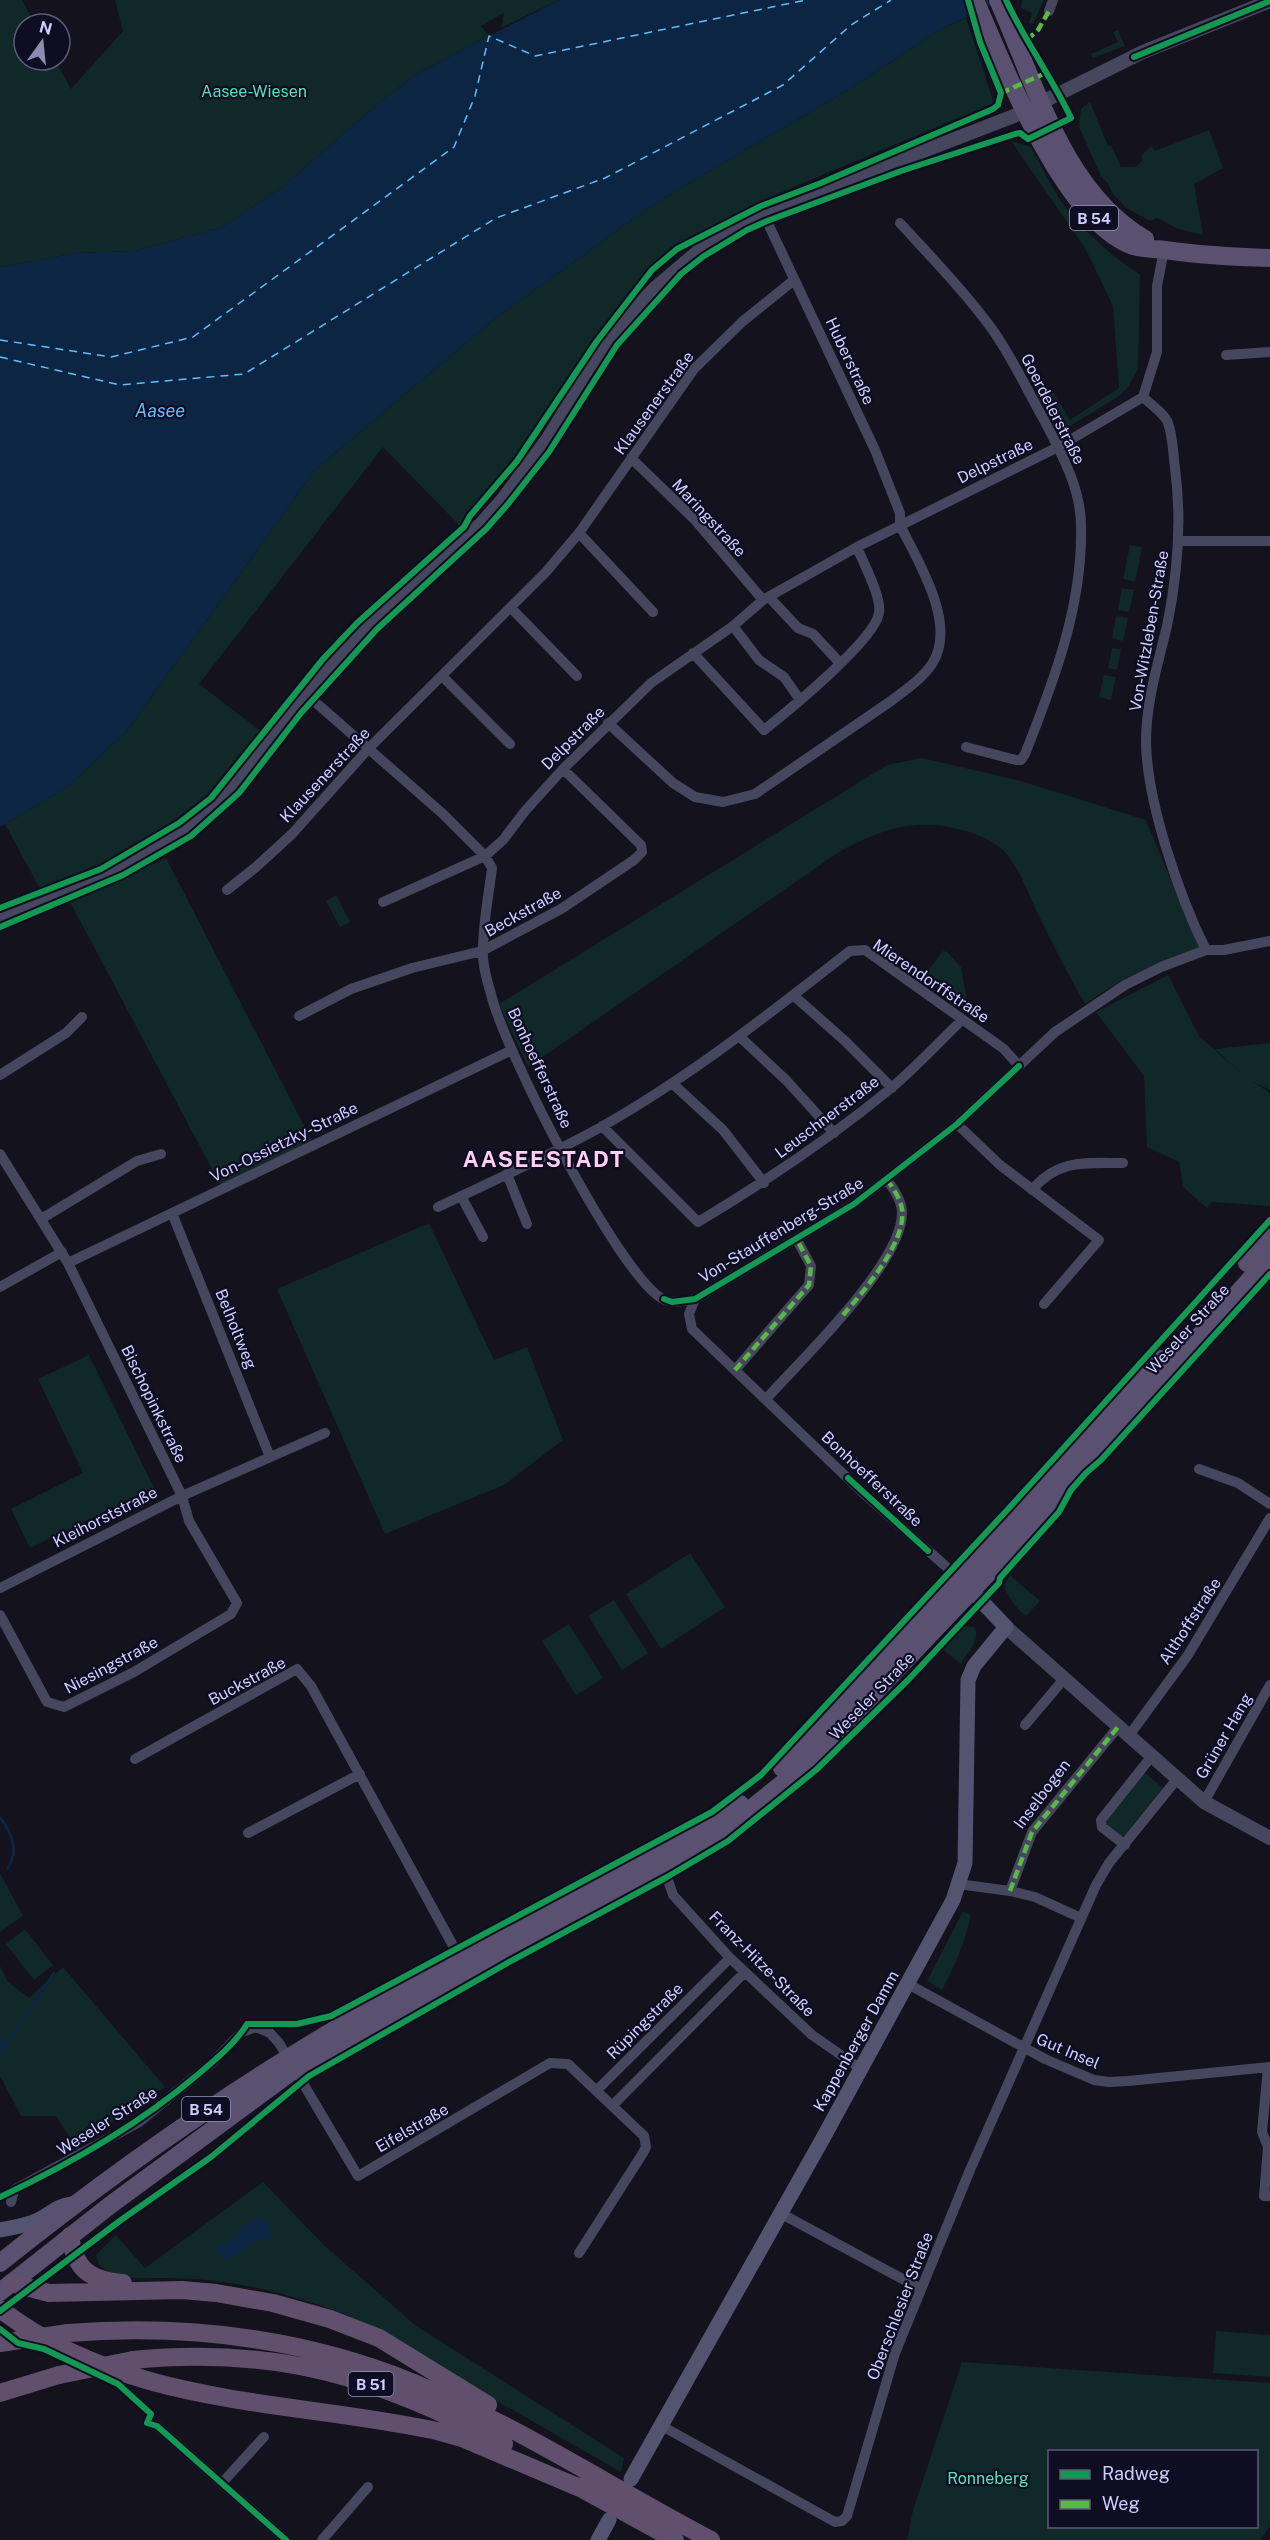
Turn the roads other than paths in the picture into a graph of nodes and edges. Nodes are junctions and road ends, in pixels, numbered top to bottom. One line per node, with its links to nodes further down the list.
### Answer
1 (975, 0): 6 (main road, B 54)
2 (998, 0): 6 (main road, B 54)
3 (1053, 0): 5 (street)
4 (1270, 1): 6 (street)
5 (1049, 12)
6 (1034, 107): 7 (street); 9 (main road, B 54)
7 (763, 213): 11 (street, Huberstraße); 30 (street)
8 (900, 223): 15 (street, Goerdelerstraße)
9 (1164, 250): 10 (main road, B 54); 14 (street)
10 (1270, 258)
11 (794, 280): 16 (street, Klausenerstraße); 17 (street, Huberstraße)
12 (1270, 351): 13 (street)
13 (1226, 355)
14 (1143, 398): 15 (street, Delpstraße); 19 (street, Von-Witzleben-Straße)
15 (1058, 447): 17 (street, Delpstraße); 34 (street, Goerdelerstraße)
16 (631, 459): 18 (street, Klausenerstraße); 22 (street, Maringstraße)
17 (900, 525): 21 (street, Delpstraße); 32 (street, Huberstraße)
18 (579, 533): 23 (street, Klausenerstraße); 24 (street)
19 (1180, 541): 20 (street); 42 (street, Von-Witzleben-Straße)
20 (1270, 541)
21 (857, 547): 22 (street, Delpstraße); 27 (street)
22 (766, 599): 25 (street, Delpstraße); 27 (street)
23 (511, 608): 28 (street, Klausenerstraße); 29 (street)
24 (653, 612)
25 (733, 626): 26 (street, Delpstraße); 31 (street)
26 (693, 653): 31 (street); 32 (street, Delpstraße)
27 (840, 663): 31 (street)
28 (442, 676): 33 (street); 35 (street, Klausenerstraße)
29 (577, 676)
30 (306, 694): 35 (street); 40 (street)
31 (800, 700)
32 (608, 723): 36 (street, Delpstraße)
33 (510, 744)
34 (966, 747)
35 (369, 748): 37 (street); 38 (street, Klausenerstraße)
36 (563, 769): 37 (street, Delpstraße); 43 (street, Beckstraße)
37 (485, 856): 39 (street); 43 (street, Bonhoefferstraße)
38 (227, 890)
39 (383, 902)
40 (0, 917)
41 (1270, 941): 42 (street, Von-Stauffenberg-Straße)
42 (1206, 950): 50 (street, Von-Stauffenberg-Straße)
43 (482, 951): 45 (street, Beckstraße); 49 (street, Bonhoefferstraße)
44 (793, 995): 47 (street, Mierendorffstraße); 48 (street, Mierendorffstraße); 53 (street)
45 (299, 1016)
46 (82, 1017): 51 (street)
47 (962, 1020): 50 (street, Mierendorffstraße); 53 (street, Leuschnerstraße)
48 (739, 1036): 52 (street, Mierendorffstraße); 56 (street)
49 (512, 1050): 57 (street, Bonhoefferstraße); 67 (street, Von-Ossietzky-Straße)
50 (1019, 1066): 54 (street, Von-Stauffenberg-Straße)
51 (0, 1075)
52 (672, 1083): 55 (street, Mierendorffstraße); 63 (street)
53 (891, 1088): 56 (street, Leuschnerstraße)
54 (957, 1124): 62 (street, Von-Stauffenberg-Straße); 64 (street)
55 (602, 1126): 57 (street, Mierendorffstraße); 63 (street, Leuschnerstraße)
56 (834, 1133): 63 (street, Leuschnerstraße)
57 (561, 1148): 61 (street, Mierendorffstraße); 77 (street, Bonhoefferstraße)
58 (0, 1154): 68 (street, Bischopinkstraße)
59 (161, 1154): 68 (street)
60 (1123, 1163): 64 (street)
61 (507, 1174): 65 (street, Mierendorffstraße); 69 (street)
62 (887, 1180): 72 (street, Von-Stauffenberg-Straße); 80 (street, Von-Stauffenberg-Straße)
63 (764, 1183)
64 (1032, 1190): 78 (street)
65 (461, 1196): 66 (street, Mierendorffstraße); 70 (street)
66 (438, 1207)
67 (172, 1213): 75 (street, Von-Ossietzky-Straße); 82 (street, Belholtweg)
68 (42, 1219): 73 (street, Bischopinkstraße)
69 (527, 1224)
70 (483, 1237)
71 (1270, 1238): 87 (main road, Weseler Straße / B 54)
72 (797, 1240): 77 (street, Von-Stauffenberg-Straße); 79 (street, Von-Stauffenberg-Straße)
73 (62, 1252): 75 (street, Bischopinkstraße); 76 (street)
74 (1270, 1257): 87 (main road, Weseler Straße / B 54)
75 (68, 1263): 84 (street, Bischopinkstraße)
76 (0, 1287)
77 (694, 1299): 79 (street, Bonhoefferstraße)
78 (1044, 1304)
79 (735, 1370): 80 (street, Bonhoefferstraße)
80 (766, 1399): 87 (street, Bonhoefferstraße)
81 (325, 1433): 82 (street, Kleihorststraße)
82 (270, 1457): 84 (street, Kleihorststraße)
83 (1199, 1469): 85 (street)
84 (182, 1496): 88 (street, Kleihorststraße); 89 (street, Bischopinkstraße)
85 (1270, 1504)
86 (1270, 1518): 95 (street, Althoffstraße)
87 (966, 1585): 91 (main road); 104 (main road, Weseler Straße / B 54); 109 (main road, Weseler Straße / B 54)
88 (0, 1588)
89 (237, 1603): 90 (street, Niesingstraße)
90 (0, 1615)
91 (1006, 1627): 92 (street); 105 (main road, Kappenberger Damm)
92 (1064, 1679): 94 (street); 95 (street)
93 (1270, 1685): 100 (street, Grüner Hang)
94 (1025, 1725)
95 (1123, 1732): 96 (street); 106 (street, Inselbogen)
96 (1151, 1757): 99 (street); 103 (street)
97 (135, 1759): 98 (street, Buckstraße)
98 (360, 1774): 101 (street); 109 (street, Buckstraße)
99 (1177, 1779): 100 (street); 103 (street, Oberschlesier Straße)
100 (1204, 1802): 102 (street)
101 (248, 1833)
102 (1270, 1838)
103 (1125, 1845): 107 (street, Oberschlesier Straße)
104 (667, 1870): 108 (street, Franz-Hitze-Straße); 109 (main road, Weseler Straße / B 54)
105 (958, 1884): 106 (street); 111 (main road, Kappenberger Damm)
106 (1010, 1891): 107 (street)
107 (1081, 1918): 112 (street, Oberschlesier Straße)
108 (730, 1958): 110 (street, Franz-Hitze-Straße); 116 (street, Rüpingstraße)
109 (464, 1966): 113 (main road, Weseler Straße / B 54)
110 (745, 1972): 115 (street, Franz-Hitze-Straße); 117 (street)
111 (908, 1984): 112 (street, Gut Insel); 115 (main road, Kappenberger Damm)
112 (1024, 2048): 114 (street, Gut Insel); 129 (street, Oberschlesier Straße)
113 (291, 2064): 116 (street, Eifelstraße); 118 (main road, Weseler Straße / B 54); 119 (main road, Weseler Straße / B 54); 121 (street, Weseler Straße)
114 (1269, 2067): 120 (street, Gut Insel)
115 (861, 2069): 123 (main road, Kappenberger Damm)
116 (597, 2090): 117 (street)
117 (613, 2105): 126 (street)
118 (199, 2113): 119 (main road, B 54); 122 (main road, Weseler Straße / B 54)
119 (213, 2130): 125 (main road, Weseler Straße / B 54)
120 (1270, 2196)
121 (11, 2202)
122 (72, 2204): 124 (main road); 127 (main road, Weseler Straße / B 54)
123 (780, 2213): 129 (street); 135 (main road, Kappenberger Damm)
124 (0, 2230)
125 (70, 2235): 128 (main road, Weseler Straße / B 54); 130 (highway)
126 (579, 2253)
127 (0, 2263)
128 (4, 2284): 130 (highway)
129 (921, 2289): 135 (street, Oberschlesier Straße)
130 (160, 2290): 137 (highway)
131 (0, 2309): 141 (highway)
132 (0, 2343): 137 (highway, B 51, bridge)
133 (0, 2392): 141 (highway, B 51, bridge)
134 (147, 2423): 139 (street)
135 (660, 2425): 138 (main road, Kappenberger Damm)
136 (264, 2437): 139 (street)
137 (549, 2450): 147 (highway, B 51)
138 (631, 2479)
139 (222, 2483): 143 (street)
140 (368, 2487): 144 (street)
141 (587, 2491): 146 (highway, B 51)
142 (609, 2520): 145 (main road)
143 (286, 2540)
144 (322, 2540)
145 (598, 2540)
146 (675, 2540)
147 (711, 2540)

